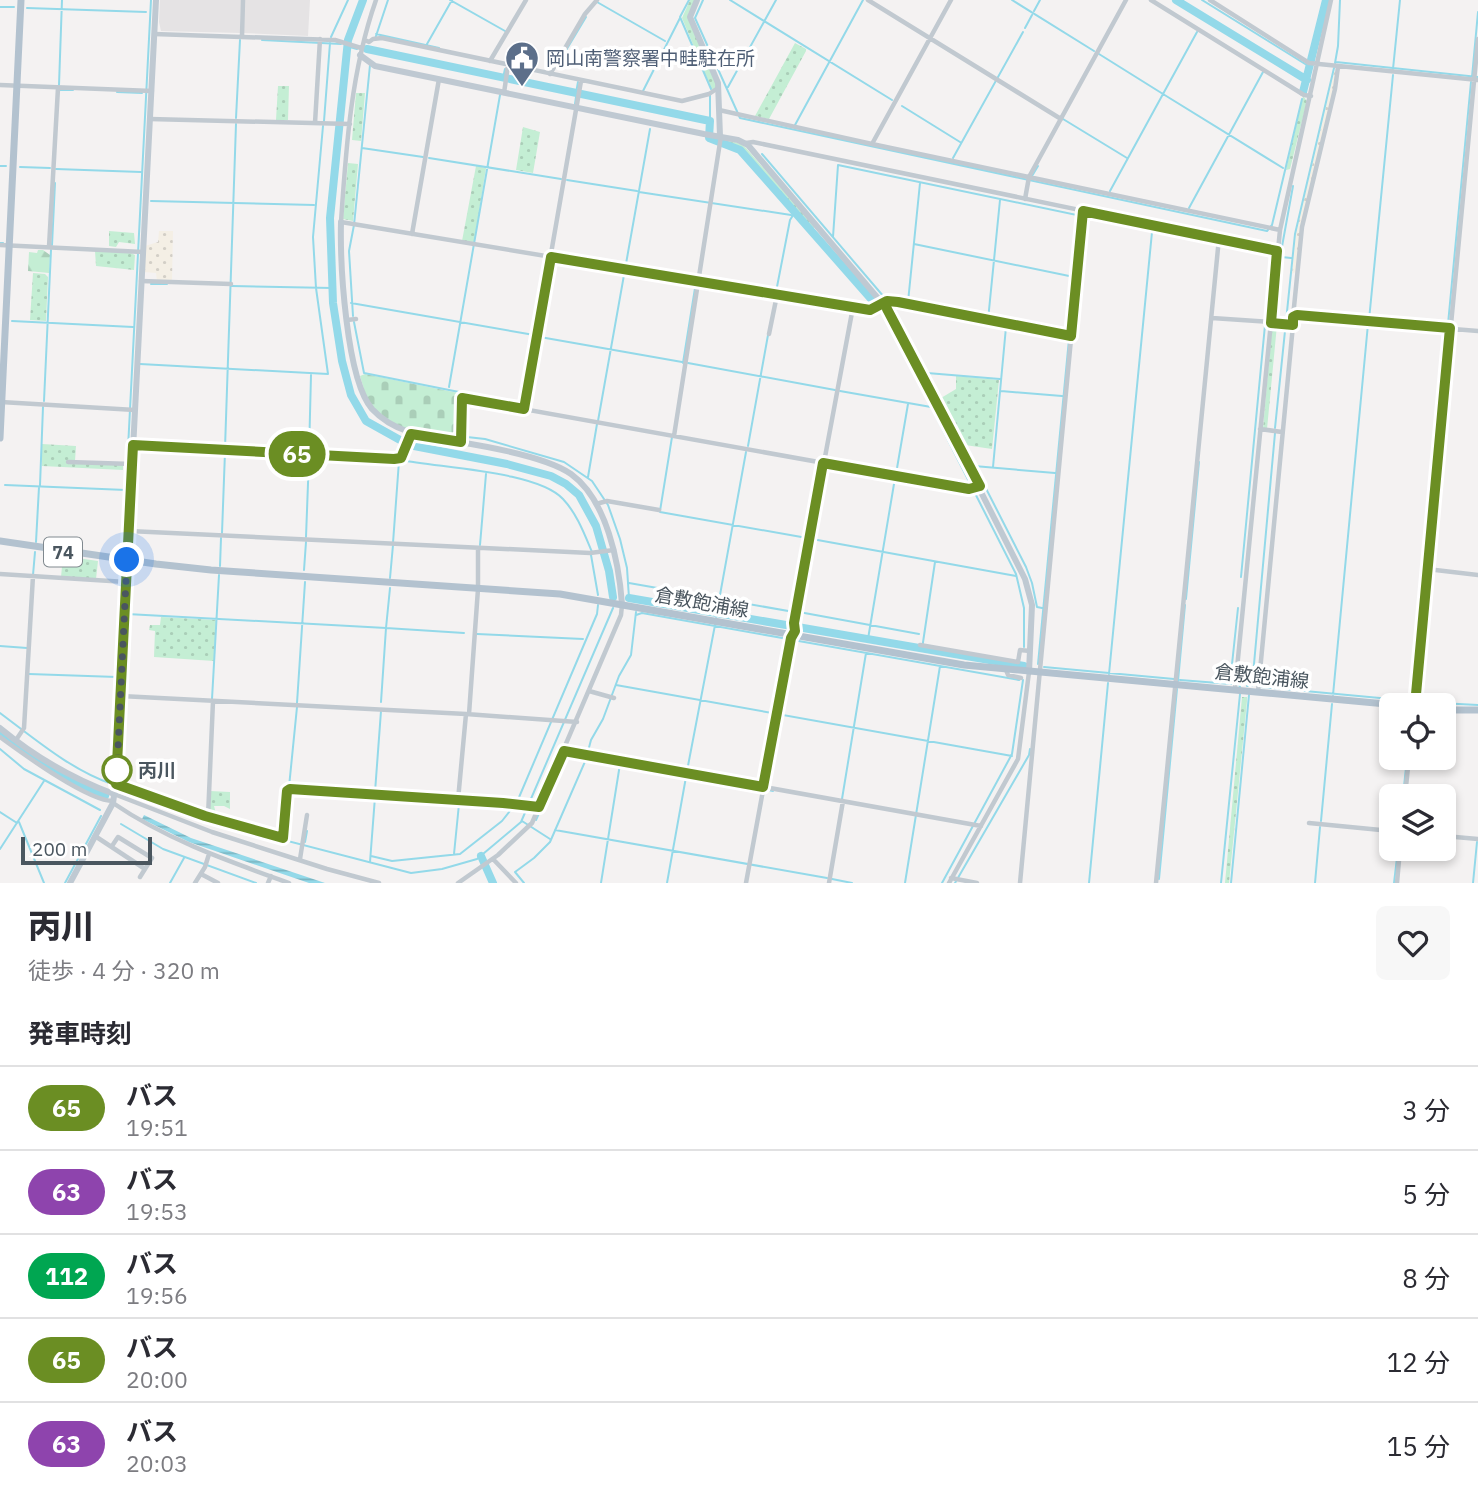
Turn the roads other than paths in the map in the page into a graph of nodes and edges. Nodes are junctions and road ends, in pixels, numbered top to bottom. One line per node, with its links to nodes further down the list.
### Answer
1 (21, 0): 30 (main road)
2 (156, 0): 14 (street)
3 (243, 0): 15 (street)
4 (376, 0): 18 (street)
5 (526, 0): 21 (street)
6 (597, 0): 25 (street)
7 (697, 0): 32 (street)
8 (868, 0): 16 (street)
9 (951, 0): 16 (street)
10 (1126, 0): 39 (street)
11 (1151, 0): 35 (street)
12 (1210, 0): 22 (street)
13 (1331, 0): 22 (street)
14 (154, 34): 15 (street); 33 (street)
15 (242, 36): 19 (street)
16 (930, 38): 39 (street); 44 (street)
17 (1478, 38): 26 (street)
18 (365, 40): 20 (street); 21 (street)
19 (320, 41): 20 (street); 40 (street)
20 (361, 52): 27 (street); 41 (street)
21 (491, 60): 23 (street)
22 (1313, 64): 24 (street); 35 (street)
23 (508, 65): 25 (street); 34 (street)
24 (1335, 67): 26 (street); 64 (street)
25 (550, 72): 28 (street)
26 (1475, 78): 68 (street)
27 (439, 79): 34 (street); 50 (street)
28 (581, 81): 32 (street); 36 (street)
29 (0, 85): 30 (street)
30 (17, 86): 31 (street); 53 (main road)
31 (58, 88): 33 (street); 54 (street)
32 (718, 88): 37 (street)
33 (148, 91): 38 (street)
34 (504, 93): 36 (street)
35 (1311, 96): 49 (street)
36 (577, 108): 42 (street); 57 (street)
37 (719, 110): 42 (street); 44 (street)
38 (150, 119): 40 (street); 55 (street)
39 (1061, 119): 45 (street)
40 (315, 123): 41 (street)
41 (350, 124): 48 (street)
42 (721, 139): 43 (street); 59 (street)
43 (745, 143): 46 (street); 62 (street)
44 (874, 144): 45 (street)
45 (1030, 179): 46 (street); 49 (street)
46 (1025, 199): 47 (street)
47 (1083, 214): 51 (street); 71 (street)
48 (341, 222): 50 (street); 77 (street)
49 (1280, 230): 56 (street)
50 (412, 233): 57 (street)
51 (1218, 242): 56 (street); 65 (street)
52 (0, 245): 53 (street)
53 (9, 245): 54 (street); 72 (main road)
54 (50, 246): 55 (street)
55 (140, 252): 58 (street)
56 (1277, 255): 66 (street)
57 (550, 257): 59 (street); 74 (street)
58 (141, 281): 60 (street); 73 (street)
59 (698, 283): 61 (street); 78 (street)
60 (230, 284)
61 (777, 296): 63 (street); 70 (street)
62 (882, 304): 63 (street); 71 (street); 85 (street)
63 (853, 307): 83 (street)
64 (1293, 317): 67 (street); 68 (street)
65 (1213, 318): 66 (street); 107 (street)
66 (1271, 323): 67 (street); 75 (street)
67 (1288, 325): 76 (street)
68 (1449, 328): 69 (street); 93 (street)
69 (1478, 331)
70 (769, 334)
71 (1070, 336): 104 (street)
72 (1, 402): 73 (street); 79 (main road)
73 (132, 409): 81 (street)
74 (524, 409): 78 (street); 80 (street)
75 (1260, 429): 76 (street); 108 (street)
76 (1277, 431): 110 (street)
77 (411, 434): 80 (street); 81 (street)
78 (674, 436): 83 (street)
79 (0, 438)
80 (461, 438): 86 (street)
81 (133, 445): 84 (street)
82 (68, 462): 84 (street)
83 (823, 463): 85 (street); 100 (street)
84 (129, 464): 88 (street)
85 (975, 488): 102 (street)
86 (596, 504): 87 (street); 91 (street)
87 (659, 510)
88 (129, 531): 90 (street); 92 (street)
89 (0, 541): 92 (main road, 倉敷飽浦線 / 74)
90 (479, 548): 91 (street); 98 (street)
91 (614, 550): 99 (street)
92 (127, 560): 97 (street); 98 (main road, 倉敷飽浦線 / 74)
93 (1427, 569): 95 (street); 111 (street)
94 (0, 574): 96 (street)
95 (1478, 575)
96 (33, 576): 97 (street); 122 (street)
97 (123, 581): 112 (street)
98 (478, 589): 99 (main road, 倉敷飽浦線 / 74); 118 (street)
99 (622, 604): 100 (main road, 倉敷飽浦線 / 74); 109 (street)
100 (793, 633): 105 (main road, 倉敷飽浦線 / 74); 125 (street)
101 (922, 645): 102 (street)
102 (1026, 651): 103 (street)
103 (1030, 668): 104 (main road, 倉敷飽浦線 / 74); 105 (main road, 倉敷飽浦線 / 74); 133 (street)
104 (1041, 669): 107 (main road, 倉敷飽浦線 / 74); 159 (street)
105 (1006, 670): 106 (street)
106 (1021, 678)
107 (1176, 681): 108 (main road, 倉敷飽浦線 / 74); 160 (street)
108 (1235, 690): 110 (main road, 倉敷飽浦線 / 74)
109 (589, 691): 113 (street); 119 (street)
110 (1258, 692): 115 (main road, 倉敷飽浦線 / 74)
111 (1416, 693)
112 (121, 696): 114 (street); 124 (street)
113 (612, 697)
114 (213, 702): 118 (street); 131 (street)
115 (1379, 703)
116 (1456, 709): 117 (main road)
117 (1478, 710)
118 (467, 714): 119 (street); 127 (street)
119 (574, 721): 123 (street)
120 (0, 728): 122 (street)
121 (0, 737): 126 (street)
122 (16, 741): 126 (street)
123 (564, 751): 125 (street); 129 (street)
124 (116, 784): 126 (street); 131 (street)
125 (762, 788): 128 (street); 157 (street)
126 (113, 799): 135 (street); 139 (street); 140 (street)
127 (458, 800): 129 (street); 131 (street)
128 (842, 802): 133 (street); 147 (street)
129 (539, 807): 141 (street)
130 (307, 815): 140 (street)
131 (207, 816)
132 (1309, 823): 134 (street)
133 (977, 825): 148 (street)
134 (1379, 830)
135 (95, 836): 138 (street); 149 (street)
136 (1456, 837): 137 (street)
137 (1477, 839)
138 (112, 846): 143 (street); 143 (street)
139 (209, 854): 144 (street); 145 (street)
140 (300, 859): 154 (street)
141 (493, 859): 155 (street); 156 (street)
142 (1399, 861): 161 (street)
143 (145, 869): 146 (street)
144 (201, 874): 150 (street); 151 (street)
145 (271, 876): 152 (street); 153 (street)
146 (140, 877)
147 (830, 880)
148 (954, 881): 158 (street)
149 (70, 883)
150 (195, 883)
151 (218, 883)
152 (268, 883)
153 (289, 883)
154 (379, 883)
155 (458, 883)
156 (516, 883)
157 (746, 883)
158 (977, 883)
159 (1020, 883)
160 (1156, 883)
161 (1397, 883)

